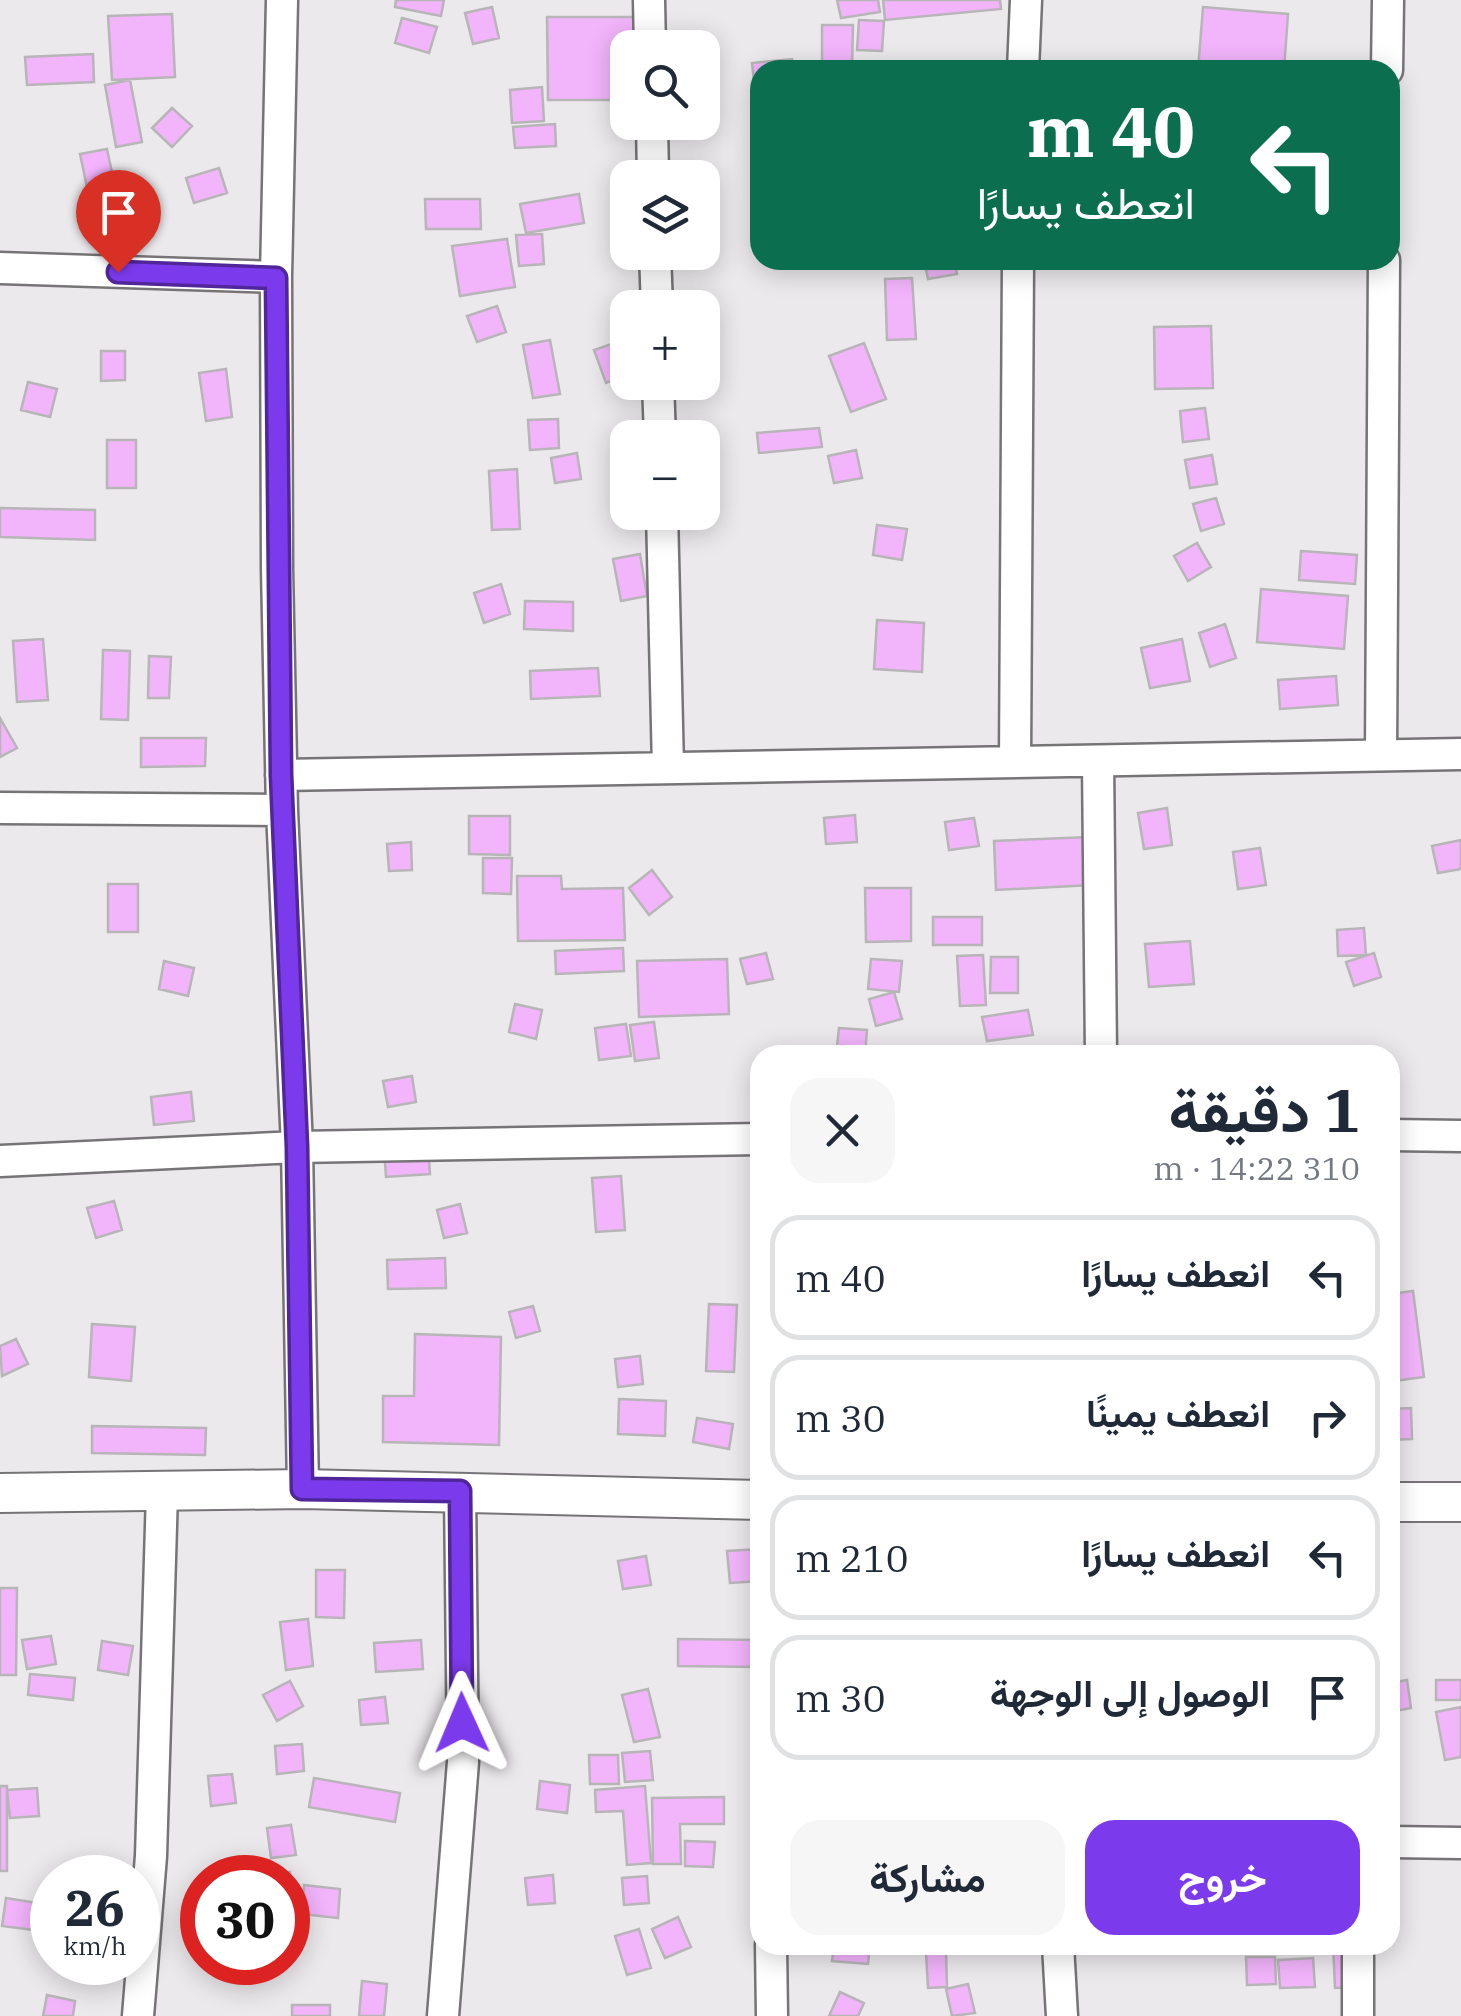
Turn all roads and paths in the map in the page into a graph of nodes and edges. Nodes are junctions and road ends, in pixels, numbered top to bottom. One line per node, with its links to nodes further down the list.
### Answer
1 (282, 0): 11 (street)
2 (649, 0): 5 (street)
3 (1026, 0): 6 (street)
4 (1388, 0): 7 (street)
5 (650, 30)
6 (1023, 60)
7 (1387, 60)
8 (0, 268): 11 (street)
9 (1018, 270): 16 (street)
10 (1384, 270): 13 (street)
11 (276, 278): 18 (street)
12 (662, 530): 17 (street)
13 (1382, 754): 14 (street); 15 (street)
14 (1461, 754)
15 (1098, 760): 16 (street); 21 (street)
16 (1014, 762): 17 (street)
17 (668, 768): 18 (street)
18 (281, 775): 20 (street)
19 (0, 808): 20 (street)
20 (282, 810): 25 (street)
21 (1101, 1045)
22 (1400, 1136): 23 (street)
23 (1461, 1136)
24 (750, 1139): 25 (street)
25 (297, 1147): 26 (street); 27 (street)
26 (0, 1161)
27 (302, 1489): 28 (street); 29 (street)
28 (460, 1491): 31 (street); 40 (street)
29 (162, 1493): 30 (street); 39 (street)
30 (0, 1494)
31 (750, 1500)
32 (1400, 1502): 33 (street)
33 (1461, 1502)
34 (1400, 1842): 35 (street)
35 (1461, 1843)
36 (771, 1955): 41 (street)
37 (1059, 1955): 42 (street)
38 (1358, 1955): 43 (street)
39 (138, 2016)
40 (443, 2016)
41 (772, 2016)
42 (1062, 2016)
43 (1358, 2016)

